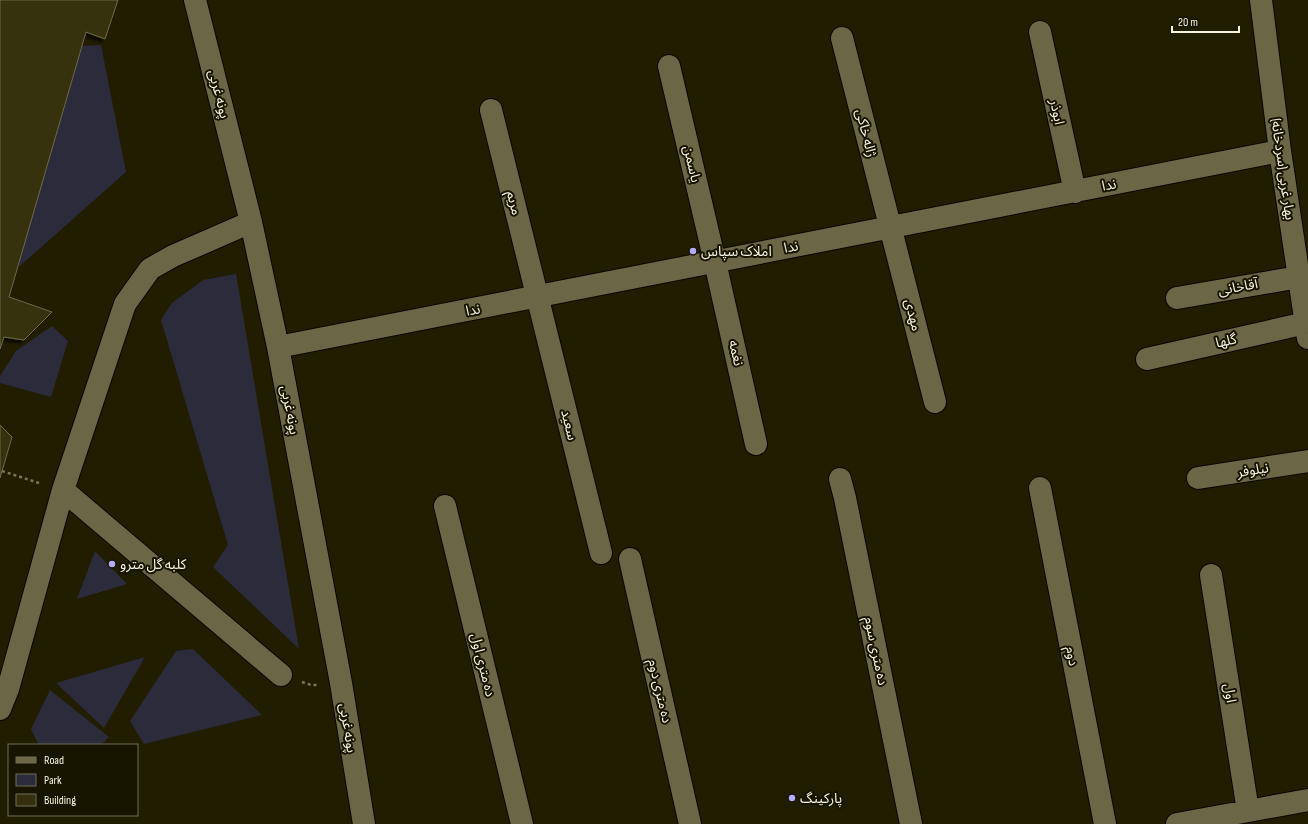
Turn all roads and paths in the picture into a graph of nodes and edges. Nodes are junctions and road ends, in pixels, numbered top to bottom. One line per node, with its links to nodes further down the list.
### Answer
1 (195, 0): 9 (street, پونه غربی)
2 (1260, 0): 7 (street, بهار غربی (سردخانه))
3 (1040, 32): 8 (street, ابوذر)
4 (842, 38): 10 (street, ژاله خاکی)
5 (669, 66): 11 (street, یاسمن)
6 (491, 110): 13 (street, مریم)
7 (1280, 151): 8 (street, ندا); 12 (street, بهار غربی (سردخانه))
8 (1074, 192): 10 (street, ندا)
9 (250, 222): 16 (street, پونه غربی); 25 (street)
10 (890, 228): 11 (street, ندا); 18 (street, مهدی)
11 (715, 262): 13 (street, ندا); 19 (street, نغمه)
12 (1301, 263): 14 (street, آقاخانی); 15 (street, بهار غربی (سردخانه))
13 (537, 297): 16 (street, ندا); 27 (street, سعید)
14 (1177, 298)
15 (1307, 330): 17 (street, گلها)
16 (278, 347): 31 (street, پونه غربی)
17 (1147, 358)
18 (935, 402)
19 (756, 444)
20 (1308, 461): 22 (street, نیلوفر)
21 (2, 471): 25 (path)
22 (1198, 478)
23 (840, 479): 38 (street, ده متری سوم)
24 (1040, 488): 39 (street, دوم)
25 (63, 490): 30 (street); 32 (street)
26 (445, 506): 36 (street, ده متری اول)
27 (601, 553)
28 (630, 559): 37 (street, ده متری دوم)
29 (1211, 575): 34 (street, اول)
30 (281, 675): 31 (path)
31 (341, 683): 35 (street, پونه غربی)
32 (0, 709)
33 (1308, 800): 34 (street)
34 (1248, 811): 40 (street)
35 (364, 824)
36 (522, 824)
37 (690, 824)
38 (911, 824)
39 (1105, 824)
40 (1177, 824)

